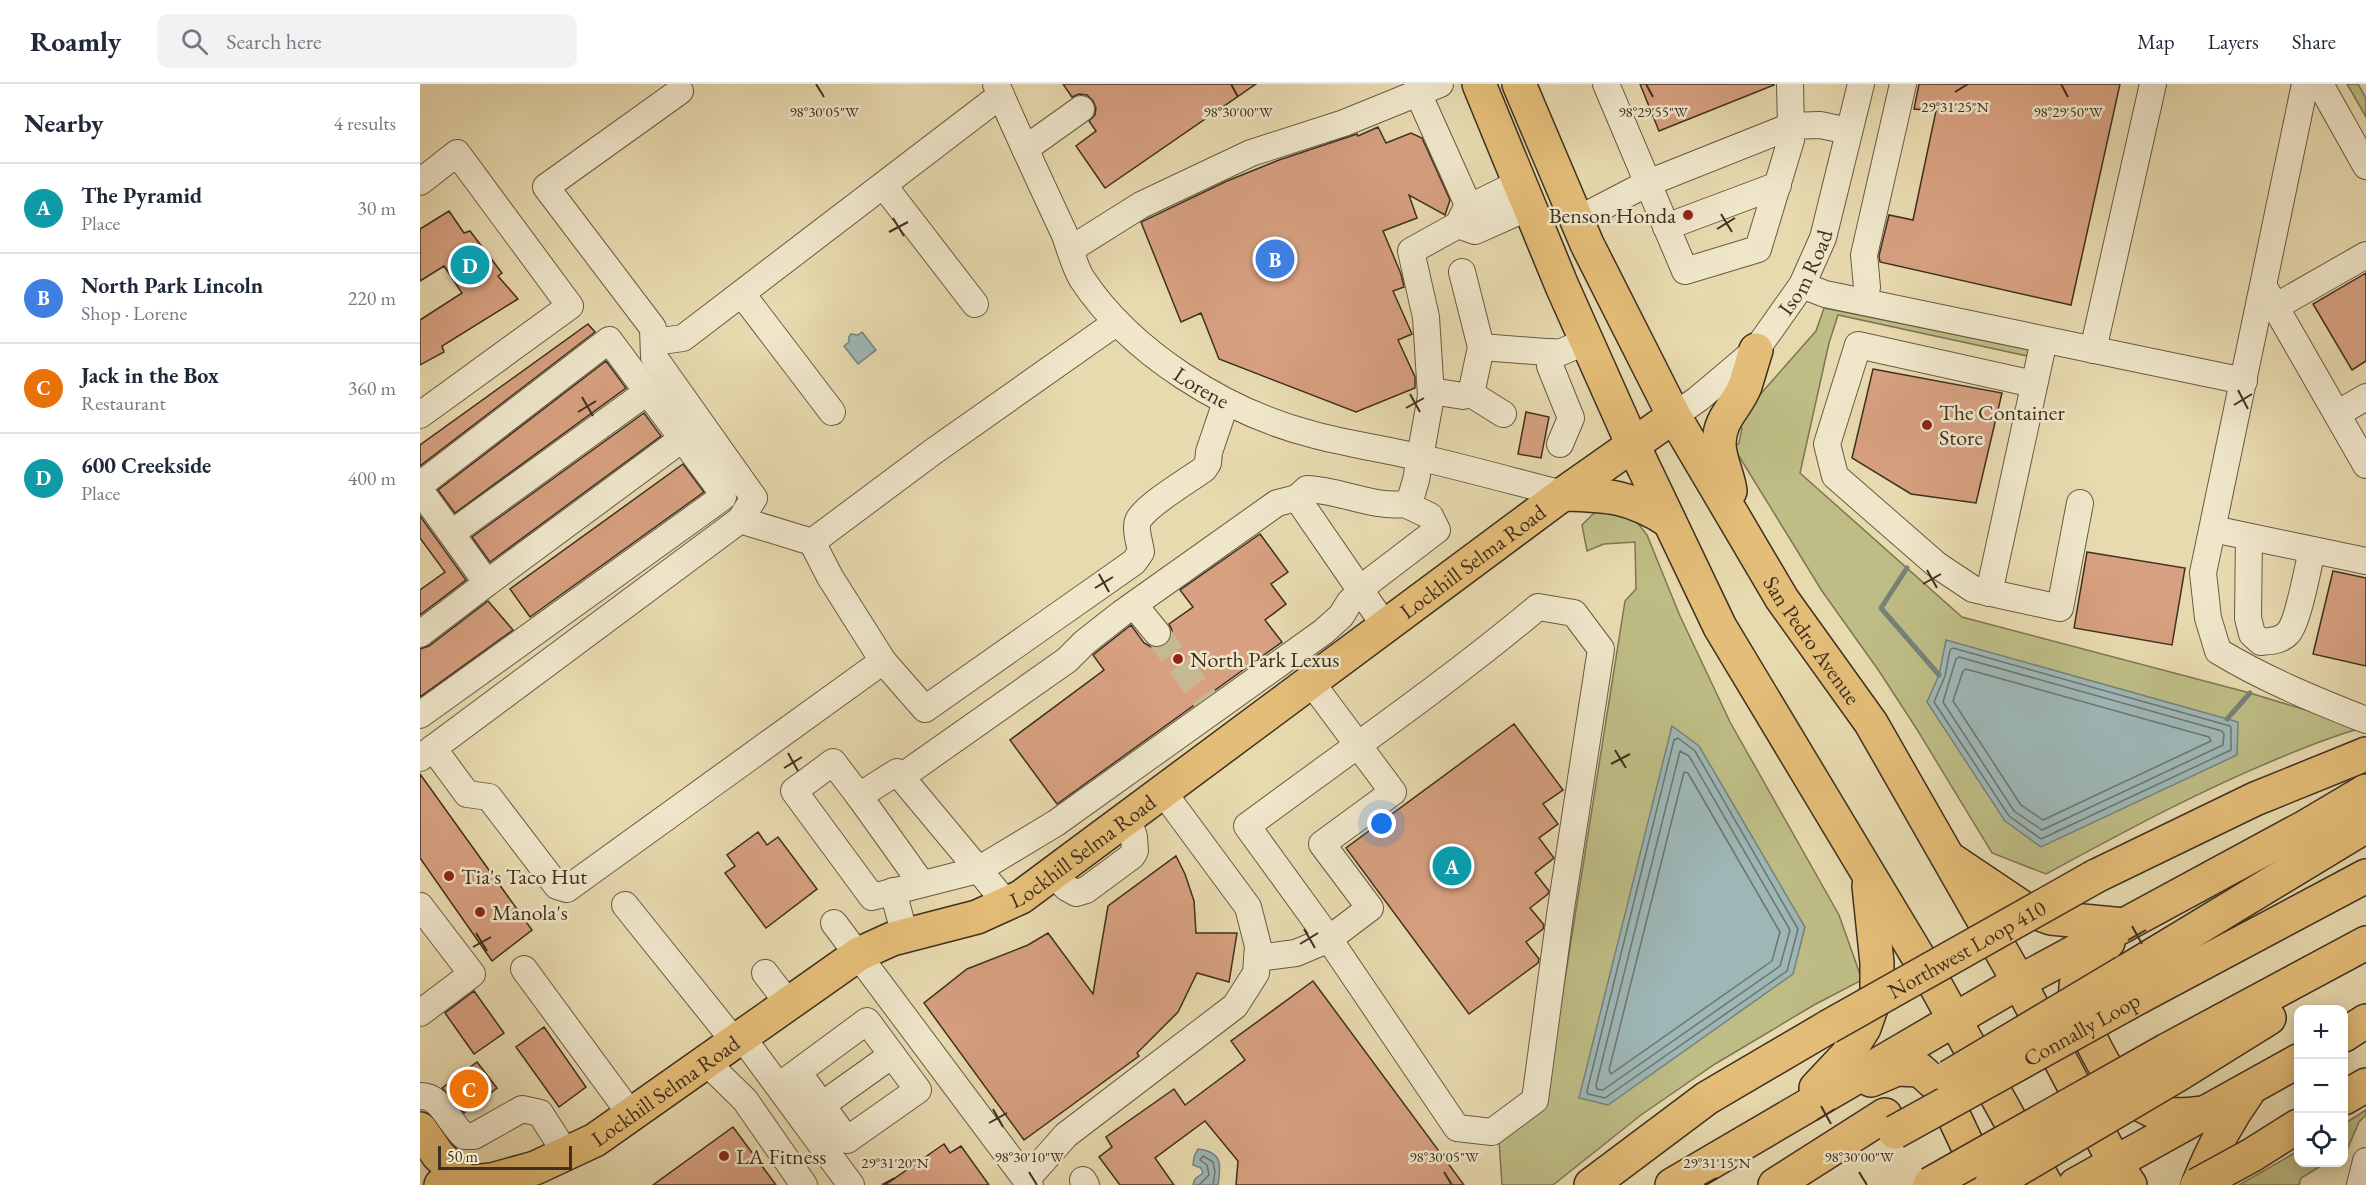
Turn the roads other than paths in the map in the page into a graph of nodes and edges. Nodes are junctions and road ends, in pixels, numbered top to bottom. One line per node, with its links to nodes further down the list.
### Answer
1 (1479, 84): 22 (main road)
2 (1519, 84): 24 (main road, San Pedro Avenue)
3 (1606, 84): 19 (street)
4 (1790, 84): 14 (street)
5 (1861, 84): 15 (street, Isom Road)
6 (1903, 84): 32 (street)
7 (2153, 84): 40 (street)
8 (2305, 84): 31 (street)
9 (2320, 84): 17 (street)
10 (1429, 88): 23 (street); 26 (street)
11 (999, 90): 16 (street, Lorene); 21 (street)
12 (680, 91): 37 (street)
13 (1081, 109): 16 (street)
14 (1791, 126): 15 (street); 19 (street); 20 (street)
15 (1850, 131): 29 (street, Isom Road)
16 (1025, 148): 26 (street, Lorene)
17 (2366, 165)
18 (420, 182): 52 (street)
19 (1648, 183): 24 (street); 25 (street)
20 (1778, 185): 25 (street); 25 (street)
21 (884, 186): 30 (street); 33 (street)
22 (1524, 195): 23 (street); 36 (main road)
23 (1463, 216): 44 (street)
24 (1577, 220): 53 (main road, San Pedro Avenue)
25 (1666, 227)
26 (1071, 249): 34 (street, Lorene)
27 (2366, 255): 31 (street)
28 (1462, 272): 38 (street)
29 (1802, 285): 32 (street); 39 (street, Isom Road)
30 (742, 294): 37 (street); 49 (street)
31 (2270, 297): 42 (street); 51 (street)
32 (1864, 302): 35 (street)
33 (975, 304)
34 (1117, 322): 48 (street, Lorene); 71 (street)
35 (2044, 340): 40 (street); 43 (street)
36 (1587, 341): 41 (street); 56 (main road)
37 (654, 342): 66 (street)
38 (1480, 346): 41 (street); 46 (street)
39 (1756, 350): 53 (street, Isom Road); 65 (main road)
40 (2093, 350): 42 (street)
41 (1552, 352): 55 (street)
42 (2244, 381): 68 (street)
43 (2034, 384): 76 (street); 76 (street)
44 (1431, 391): 46 (street); 57 (street)
45 (647, 392): 54 (street); 59 (street); 69 (street)
46 (1471, 394): 50 (street)
47 (2366, 397): 51 (street)
48 (1226, 402): 57 (street, Lorene); 81 (street)
49 (832, 412)
50 (1503, 414)
51 (2337, 414): 58 (street)
52 (420, 415)
53 (1674, 416): 56 (main road, Lockhill Selma Road); 65 (main road, San Pedro Avenue)
54 (682, 439): 74 (street); 84 (street)
55 (1560, 444)
56 (1633, 445): 61 (main road, Lockhill Selma Road); 67 (main road)
57 (1420, 457): 61 (street, Lorene); 64 (street)
58 (2366, 465)
59 (420, 485)
60 (420, 490): 69 (street)
61 (1563, 494): 67 (main road); 78 (main road, Lockhill Selma Road)
62 (1297, 498): 64 (street); 75 (street); 77 (street)
63 (2080, 503): 76 (street)
64 (1405, 504): 75 (street)
65 (1732, 514): 95 (main road, San Pedro Avenue)
66 (740, 520): 71 (street); 88 (street)
67 (1669, 521): 97 (main road)
68 (2213, 529): 70 (street); 85 (street)
69 (452, 533): 74 (street)
70 (2249, 537): 72 (street); 72 (street)
71 (812, 542): 81 (street)
72 (2312, 550): 73 (street)
73 (2366, 561)
74 (487, 583): 80 (street)
75 (1360, 591): 78 (street); 83 (street)
76 (1989, 593)
77 (1134, 604): 79 (street); 90 (street)
78 (1385, 626): 82 (main road, Lockhill Selma Road)
79 (1157, 633)
80 (420, 634)
81 (883, 661): 88 (street)
82 (1311, 682): 86 (main road, Lockhill Selma Road); 87 (street)
83 (1209, 704): 86 (street); 96 (street)
84 (420, 715)
85 (2366, 720)
86 (1235, 738): 92 (main road, Lockhill Selma Road)
87 (1357, 745): 107 (street); 107 (street); 107 (street)
88 (426, 753)
89 (2366, 754): 146 (main road, Northwest Loop 410, bridge)
90 (901, 777): 93 (street); 96 (street)
91 (2366, 791): 105 (main road)
92 (1163, 792): 101 (main road, Lockhill Selma Road); 111 (street)
93 (859, 796): 99 (street); 100 (street)
94 (2366, 826): 115 (main road)
95 (1948, 858): 105 (main road); 114 (main road, San Pedro Avenue)
96 (978, 870): 99 (street); 101 (street)
97 (1868, 875): 118 (main road); 132 (main road)
98 (2366, 876): 115 (main road, Connally Loop)
99 (922, 884): 100 (street)
100 (893, 891): 106 (street)
101 (1007, 903): 106 (main road, Lockhill Selma Road)
102 (625, 905): 121 (street)
103 (420, 906): 117 (street)
104 (834, 923): 109 (street)
105 (2124, 925): 114 (main road); 133 (main road)
106 (905, 936): 109 (main road, Lockhill Selma Road)
107 (1329, 939): 111 (street)
108 (2366, 943): 124 (main road)
109 (859, 954): 116 (main road, Lockhill Selma Road); 141 (street)
110 (2366, 957): 124 (main road)
111 (1257, 958): 141 (street)
112 (524, 969): 134 (street)
113 (765, 973): 116 (street)
114 (2019, 982): 118 (main road); 140 (main road, San Pedro Avenue)
115 (2132, 984): 135 (main road, bridge)
116 (788, 1003): 121 (main road, Lockhill Selma Road)
117 (420, 1013)
118 (1955, 1020): 132 (main road); 152 (main road)
119 (2366, 1022): 120 (main road)
120 (2348, 1032)
121 (738, 1039): 123 (main road, Lockhill Selma Road); 126 (street)
122 (892, 1055): 126 (street); 131 (street); 131 (street)
123 (706, 1062): 134 (main road, Lockhill Selma Road); 144 (street)
124 (2173, 1062): 143 (main road, bridge); 151 (main road, bridge)
125 (2294, 1063): 128 (main road)
126 (788, 1079): 131 (street); 145 (street)
127 (2366, 1084): 129 (main road)
128 (2251, 1088): 133 (main road); 154 (main road)
129 (2348, 1095)
130 (420, 1096): 138 (street)
131 (822, 1105)
132 (1793, 1113): 147 (main road); 150 (main road)
133 (2205, 1113): 140 (main road)
134 (632, 1116): 138 (main road, Lockhill Selma Road)
135 (1890, 1123): 148 (main road); 149 (main road)
136 (2294, 1129): 154 (main road, bridge)
137 (420, 1130): 142 (main road)
138 (567, 1155): 142 (main road, Lockhill Selma Road)
139 (2366, 1161): 155 (street)
140 (2122, 1174): 153 (main road)
141 (1028, 1182)
142 (454, 1184)
143 (1929, 1184)
144 (804, 1185)
145 (851, 1185)
146 (1591, 1185)
147 (1672, 1185)
148 (1775, 1185)
149 (1800, 1185)
150 (1980, 1185)
151 (1991, 1185)
152 (2046, 1185)
153 (2075, 1185)
154 (2197, 1185)
155 (2360, 1185)

